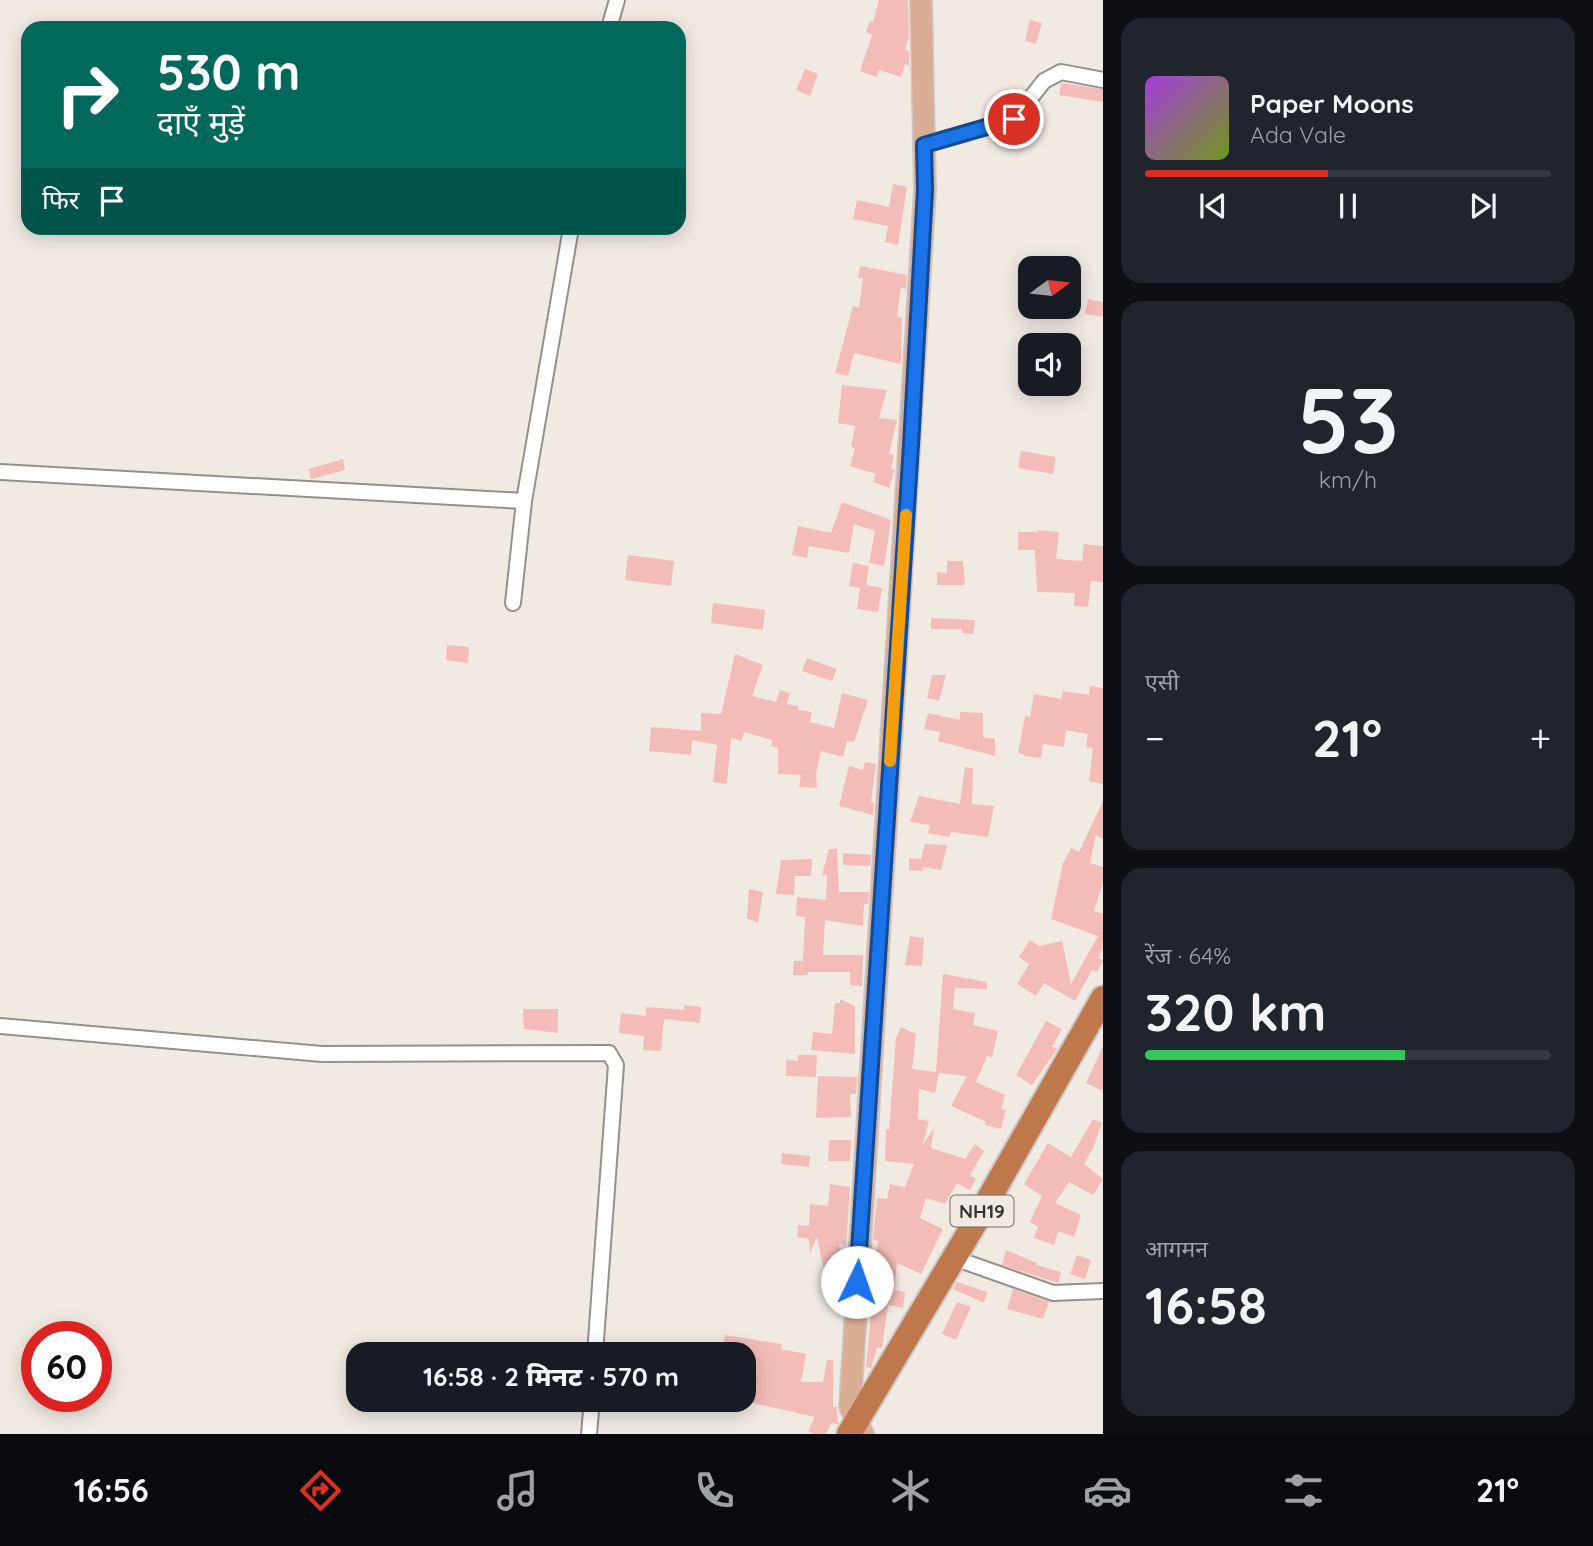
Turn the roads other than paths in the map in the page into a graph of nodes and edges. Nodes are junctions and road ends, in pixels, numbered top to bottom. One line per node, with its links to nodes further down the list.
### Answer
1 (617, 0): 3 (street)
2 (921, 0): 5 (main road)
3 (611, 21)
4 (1103, 80): 5 (street)
5 (924, 145): 17 (main road)
6 (570, 235): 8 (street)
7 (0, 472): 8 (street)
8 (524, 501): 9 (street)
9 (513, 603)
10 (1103, 998): 13 (highway, NH19)
11 (0, 1026): 15 (street)
12 (1103, 1031): 13 (highway, NH19)
13 (962, 1260): 14 (street); 17 (highway, NH19)
14 (1103, 1291)
15 (596, 1342)
16 (591, 1412): 18 (street)
17 (861, 1430)
18 (589, 1434)

